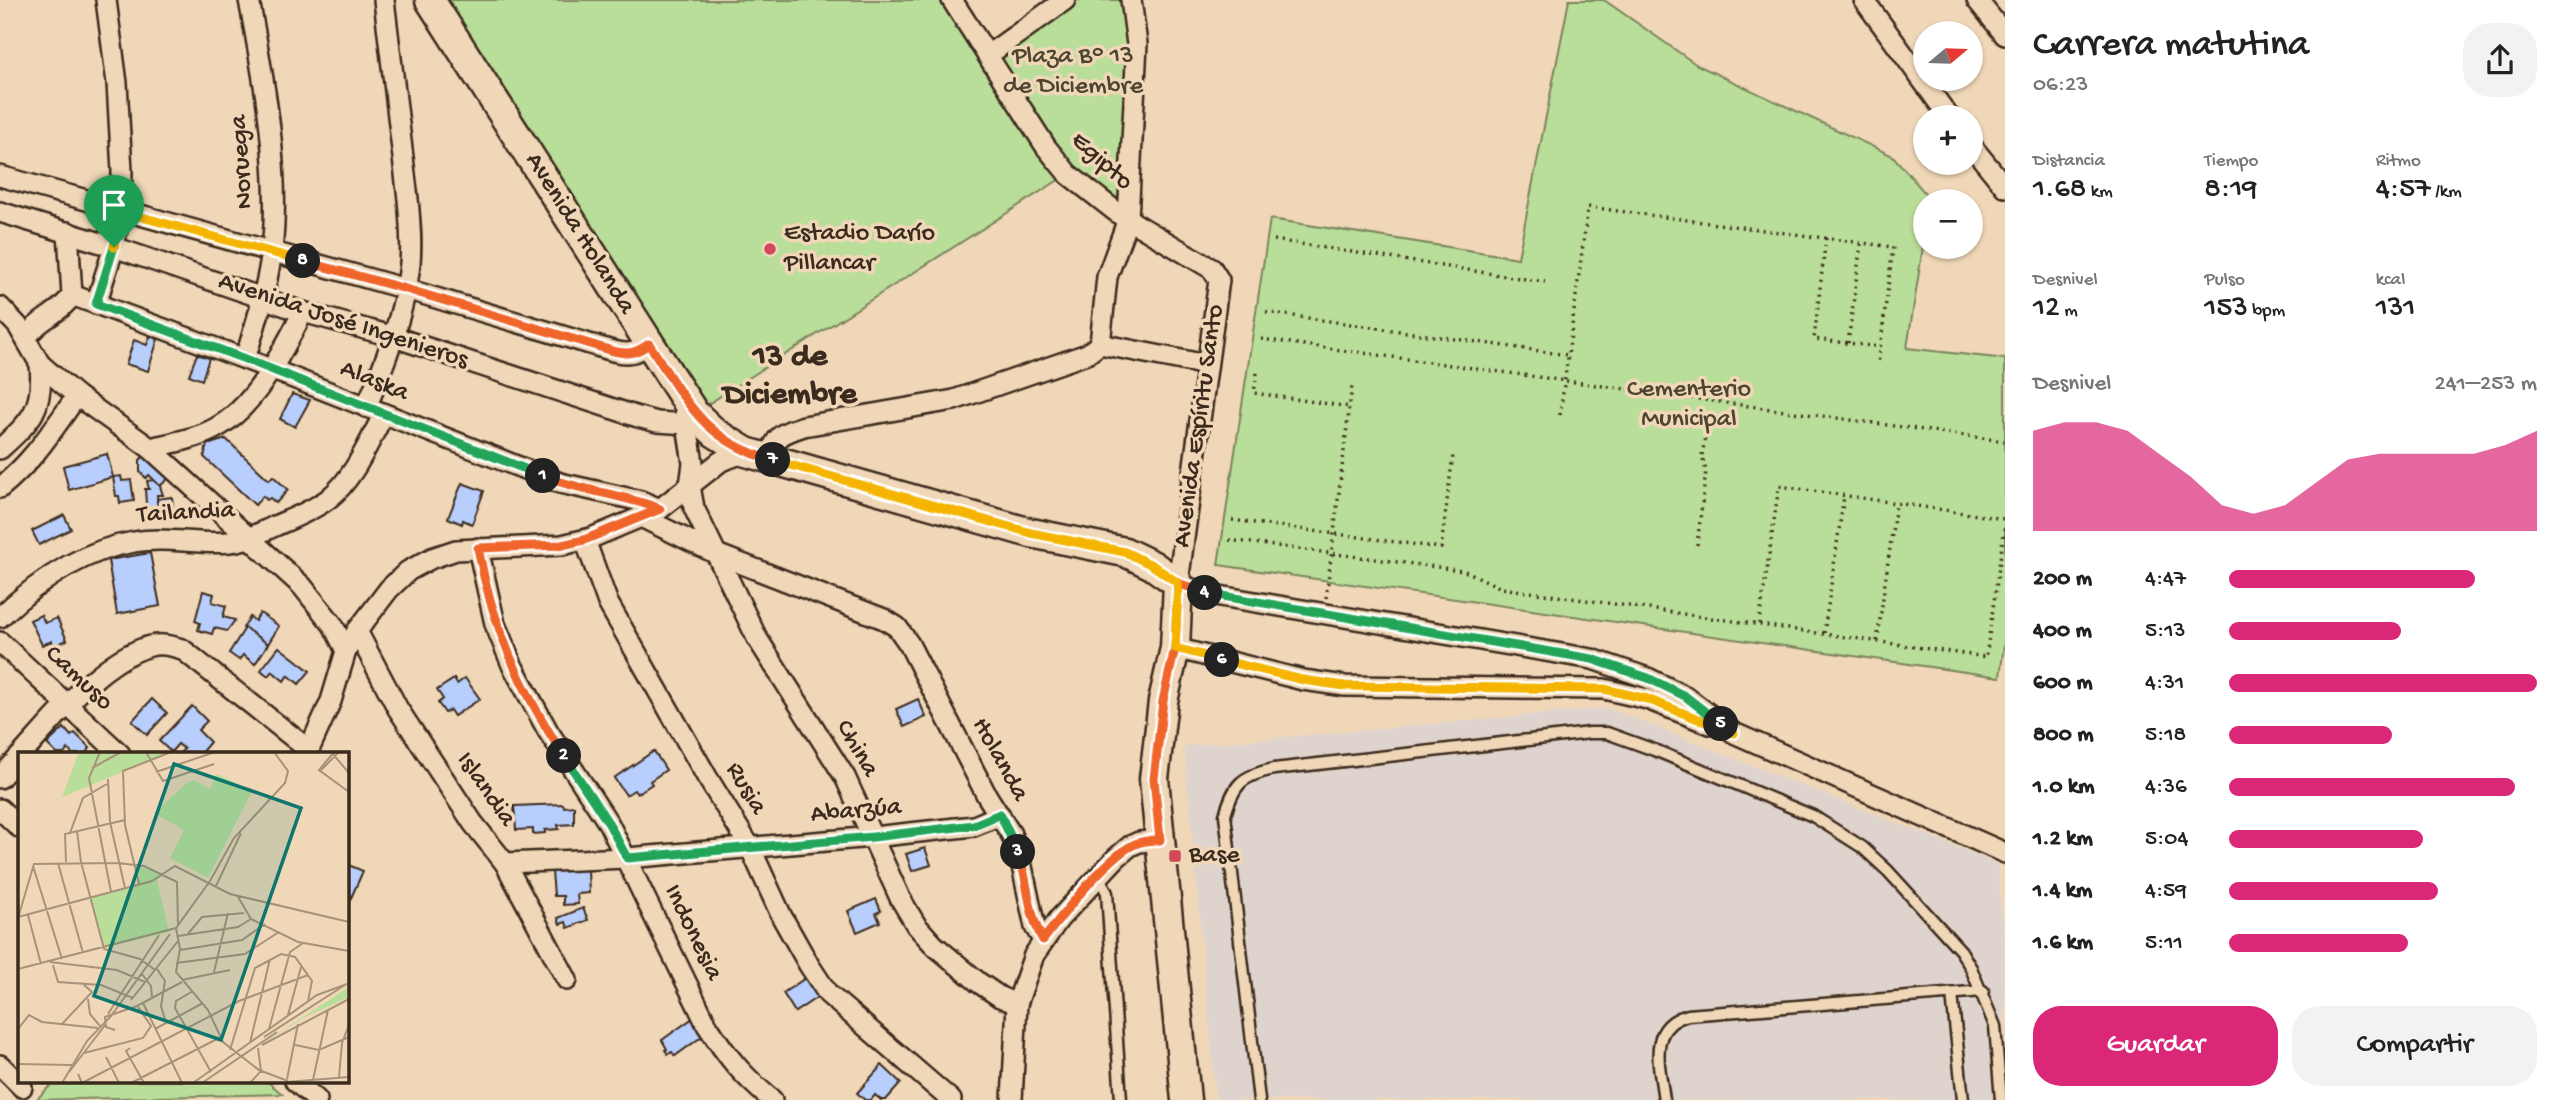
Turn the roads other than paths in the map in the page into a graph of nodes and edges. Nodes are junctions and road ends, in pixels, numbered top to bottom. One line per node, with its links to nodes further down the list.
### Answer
1 (106, 0): 16 (street)
2 (249, 0): 21 (street, Noruega)
3 (384, 0): 22 (street, Tailandia)
4 (430, 0): 30 (street, Avenida Holanda)
5 (952, 0): 11 (street, Egipto)
6 (1065, 0): 11 (street)
7 (1131, 0): 18 (street)
8 (1864, 0): 12 (street)
9 (1977, 0): 10 (street)
10 (2005, 35)
11 (988, 55): 18 (street, Egipto)
12 (1940, 105)
13 (1983, 160): 15 (street)
14 (0, 176): 16 (street)
15 (2005, 187)
16 (120, 211): 20 (street); 21 (street)
17 (0, 212): 19 (street, Avenida José Ingenieros)
18 (1128, 219): 31 (street); 34 (street, Avenida Espíritu Santo)
19 (68, 232): 20 (street, Avenida José Ingenieros); 23 (street)
20 (114, 247): 24 (street, Avenida José Ingenieros); 25 (street)
21 (272, 252): 22 (street); 24 (street, Noruega)
22 (406, 289): 28 (street, Tailandia); 30 (street)
23 (72, 295): 25 (street, Alaska); 29 (street)
24 (264, 298): 27 (street, Avenida José Ingenieros); 32 (street, Noruega)
25 (96, 304): 32 (street, Alaska)
26 (0, 307): 29 (street)
27 (303, 312): 28 (street, Avenida José Ingenieros); 35 (street)
28 (391, 336): 38 (street, Tailandia); 39 (street, Avenida José Ingenieros)
29 (26, 339): 33 (street)
30 (649, 344): 36 (street, Avenida Holanda)
31 (1100, 344): 34 (street); 42 (street)
32 (245, 359): 35 (street, Alaska)
33 (40, 364): 37 (street); 41 (street)
34 (1207, 365): 51 (street, Avenida Espíritu Santo)
35 (271, 369): 38 (street, Alaska); 40 (street)
36 (681, 393): 39 (street, China); 42 (street, Avenida Holanda)
37 (77, 396): 40 (street); 44 (street)
38 (375, 411): 45 (street, Alaska); 47 (street, Tailandia)
39 (687, 424): 43 (street, China)
40 (150, 448): 47 (street)
41 (0, 449)
42 (757, 456): 43 (street); 51 (street)
43 (690, 486): 45 (street); 50 (street, China)
44 (0, 488)
45 (660, 509): 46 (street)
46 (641, 517): 48 (street); 50 (street)
47 (248, 538): 52 (street, Tailandia); 56 (street)
48 (584, 540): 49 (street); 69 (street, Rusia)
49 (478, 548): 53 (street); 71 (street, Indonesia)
50 (719, 555): 65 (street, Holanda); 67 (street, China)
51 (1178, 583): 55 (street, Avenida Espíritu Santo); 58 (street)
52 (0, 617)
53 (357, 631): 56 (street); 72 (street, Islandia)
54 (0, 642): 57 (street, Camuso)
55 (1175, 648): 58 (street); 68 (street, Avenida Espíritu Santo)
56 (346, 651): 61 (street)
57 (67, 705): 59 (street); 60 (street, Camuso); 61 (street)
58 (1734, 733): 70 (street)
59 (24, 752)
60 (118, 752)
61 (308, 752)
62 (18, 758): 63 (street)
63 (0, 778)
64 (0, 809): 66 (street)
65 (1000, 814): 67 (street, Abarzúa); 74 (street, Holanda)
66 (18, 826)
67 (873, 837): 69 (street, Abarzúa); 78 (street, China)
68 (1160, 840): 73 (street); 87 (street, Avenida Espíritu Santo)
69 (750, 847): 71 (street, Abarzúa); 84 (street, Rusia)
70 (2005, 853)
71 (627, 858): 72 (street, Abarzúa); 83 (street, Indonesia)
72 (505, 863): 75 (street, Islandia)
73 (1098, 874): 74 (street); 86 (lane)
74 (1043, 940): 78 (street)
75 (567, 980)
76 (1983, 991): 77 (lane); 88 (lane); 91 (lane)
77 (1952, 994): 89 (lane); 90 (lane)
78 (1017, 1004): 85 (street)
79 (0, 1065): 81 (street)
80 (296, 1082): 82 (street)
81 (21, 1089)
82 (317, 1100)
83 (772, 1100)
84 (951, 1100)
85 (1012, 1100)
86 (1121, 1100)
87 (1186, 1100)
88 (1259, 1100)
89 (1664, 1100)
90 (1963, 1100)
91 (2001, 1100)

